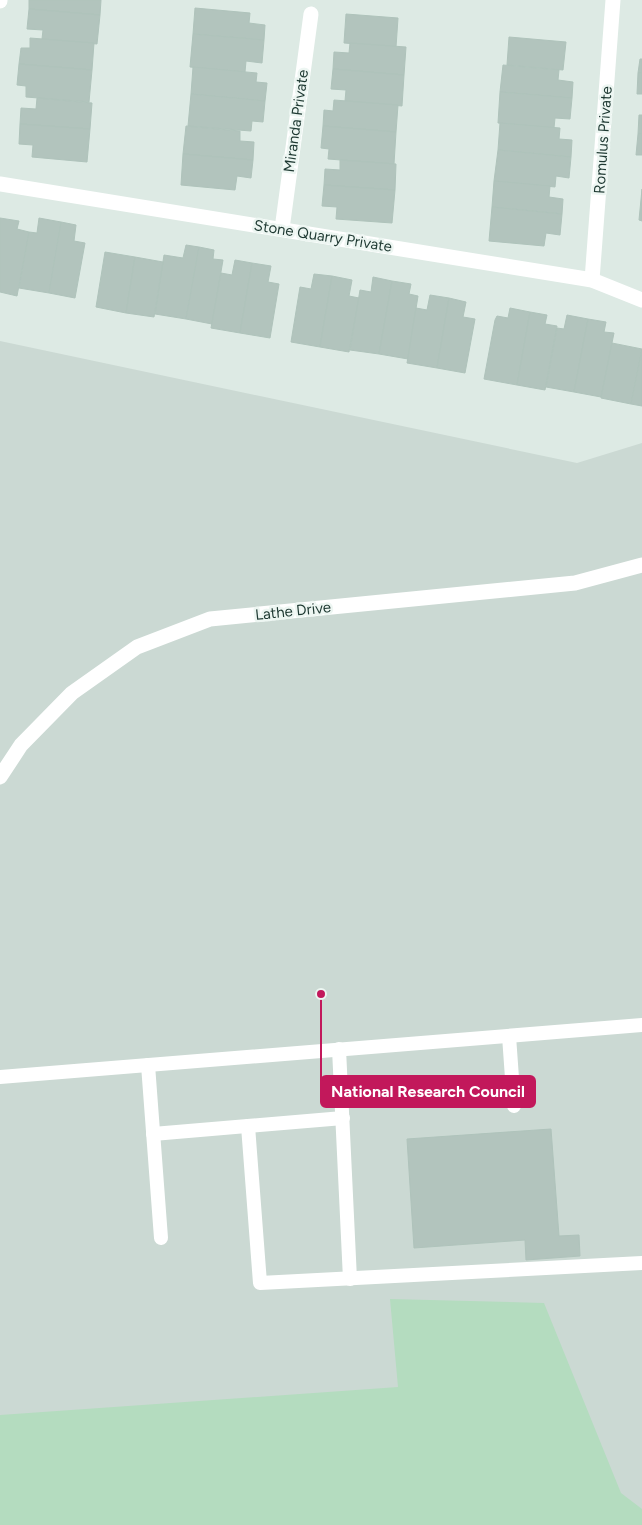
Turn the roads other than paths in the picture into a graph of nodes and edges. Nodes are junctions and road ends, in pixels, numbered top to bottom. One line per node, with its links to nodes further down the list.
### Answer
1 (613, 0): 5 (street, Romulus Private)
2 (311, 14): 4 (street, Miranda Private)
3 (0, 184): 4 (street, Stone Quarry Private)
4 (282, 229): 5 (street, Stone Quarry Private)
5 (592, 280): 6 (street, Stone Quarry Private)
6 (642, 300)
7 (642, 565): 8 (street, Lathe Drive)
8 (0, 777)
9 (642, 1025): 10 (lane)
10 (509, 1036): 11 (lane); 14 (lane)
11 (339, 1049): 12 (lane); 15 (lane)
12 (148, 1065): 13 (lane); 17 (lane)
13 (0, 1077)
14 (514, 1106)
15 (343, 1118): 16 (lane); 20 (lane)
16 (248, 1126): 17 (lane); 20 (lane)
17 (153, 1134): 18 (lane)
18 (160, 1238)
19 (642, 1263): 20 (lane)
20 (350, 1278)

